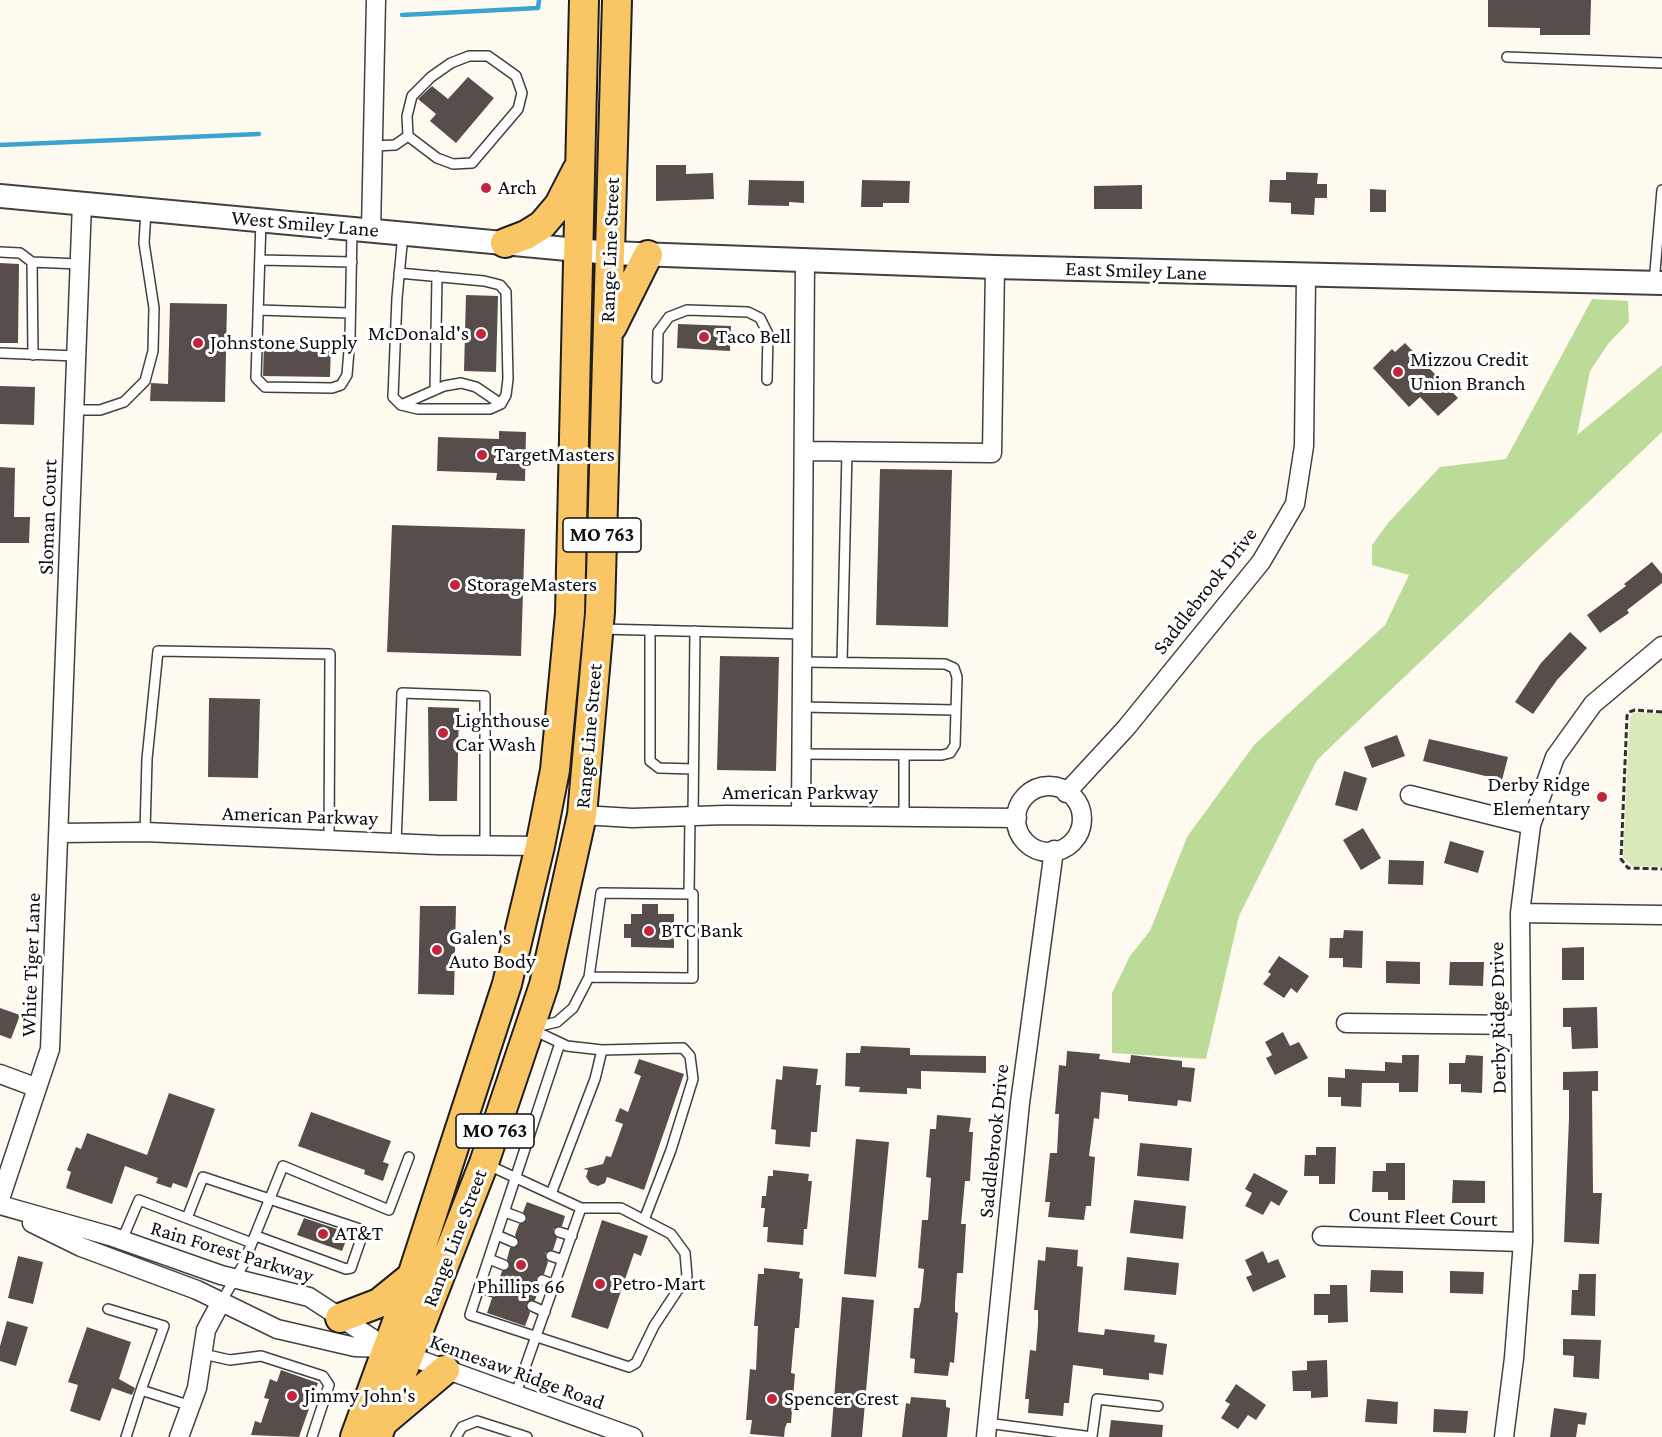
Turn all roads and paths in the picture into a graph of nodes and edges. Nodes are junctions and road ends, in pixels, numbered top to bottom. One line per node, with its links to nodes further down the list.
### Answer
1 (376, 0): 7 (street)
2 (584, 0): 8 (main road, Range Line Street / MO 763)
3 (617, 0): 19 (main road, Range Line Street / MO 763)
4 (1507, 57): 5 (lane)
5 (1662, 63)
6 (408, 136): 6 (lane); 7 (lane)
7 (373, 146): 14 (street)
8 (580, 165): 16 (main road); 17 (main road, Range Line Street / MO 763)
9 (1662, 190): 30 (lane)
10 (0, 196): 11 (street, West Smiley Lane)
11 (82, 203): 12 (street, West Smiley Lane); 25 (street, Sloman Court)
12 (146, 209): 13 (street, West Smiley Lane); 42 (lane)
13 (261, 220): 14 (street, West Smiley Lane); 21 (lane)
14 (362, 229): 15 (street, West Smiley Lane); 24 (lane)
15 (403, 233): 16 (street, West Smiley Lane); 27 (lane)
16 (505, 243): 17 (street, West Smiley Lane)
17 (578, 250): 19 (street, West Smiley Lane); 52 (main road, Range Line Street / MO 763)
18 (0, 252): 23 (lane)
19 (610, 254): 20 (street, East Smiley Lane); 33 (main road, Range Line Street / MO 763)
20 (648, 255): 22 (street, East Smiley Lane); 33 (main road)
21 (260, 260): 24 (lane); 31 (lane)
22 (805, 260): 26 (street, East Smiley Lane); 43 (street)
23 (32, 262): 25 (lane); 35 (lane)
24 (352, 262): 32 (lane)
25 (79, 264): 36 (street, Sloman Court)
26 (995, 267): 29 (street, East Smiley Lane); 44 (street)
27 (399, 273): 28 (lane); 41 (lane)
28 (438, 276): 39 (lane); 40 (lane)
29 (1306, 276): 30 (street, East Smiley Lane); 59 (street, Saddlebrook Drive)
30 (1658, 283)
31 (258, 310): 32 (lane); 32 (lane)
32 (350, 313)
33 (608, 337): 45 (main road, Range Line Street / MO 763)
34 (0, 353): 35 (lane)
35 (33, 355): 36 (lane)
36 (76, 356): 42 (street, Sloman Court)
37 (657, 378): 38 (lane)
38 (768, 380)
39 (435, 390): 40 (lane); 41 (lane)
40 (501, 404): 41 (lane)
41 (401, 405)
42 (74, 410): 67 (street, Sloman Court)
43 (804, 451): 44 (street); 48 (street)
44 (847, 452): 51 (lane)
45 (598, 629): 46 (lane); 61 (main road, Range Line Street / MO 763)
46 (650, 630): 47 (lane); 58 (lane)
47 (695, 631): 48 (lane); 58 (lane)
48 (802, 634): 50 (street)
49 (1659, 654): 66 (street, Derby Ridge Drive)
50 (802, 662): 51 (lane); 53 (street)
51 (842, 662): 54 (lane)
52 (564, 681): 61 (main road); 72 (main road, Range Line Street / MO 763)
53 (802, 707): 54 (lane); 56 (street)
54 (956, 710): 57 (lane)
55 (1662, 712): 74 (path)
56 (802, 754): 57 (lane); 63 (street)
57 (904, 755): 64 (lane)
58 (693, 769): 62 (lane)
59 (1066, 793): 65 (street); 73 (street)
60 (1410, 795): 66 (street)
61 (582, 815): 62 (street, American Parkway); 79 (main road, Range Line Street / MO 763)
62 (692, 816): 63 (street, American Parkway); 75 (lane)
63 (801, 816): 64 (street, American Parkway)
64 (904, 817): 65 (street, American Parkway)
65 (1017, 818): 73 (street)
66 (1532, 825): 76 (street, Derby Ridge Drive)
67 (59, 832): 68 (street, American Parkway); 86 (street, White Tiger Lane)
68 (146, 832): 69 (street, American Parkway); 69 (lane)
69 (329, 840): 70 (street, American Parkway)
70 (396, 843): 71 (street, American Parkway); 71 (lane)
71 (485, 846): 72 (street, American Parkway)
72 (540, 846): 79 (main road); 111 (main road, Range Line Street / MO 763)
73 (1054, 850): 131 (street, Saddlebrook Drive)
74 (1662, 869)
75 (689, 894): 78 (lane); 78 (lane)
76 (1520, 913): 77 (street); 81 (street, Derby Ridge Drive)
77 (1662, 915)
78 (589, 977): 82 (lane)
79 (541, 995): 82 (main road, Range Line Street / MO 763)
80 (1346, 1023): 81 (street)
81 (1521, 1026): 106 (street, Derby Ridge Drive)
82 (530, 1028): 83 (lane); 88 (main road, Range Line Street / MO 763)
83 (560, 1043): 84 (lane); 89 (lane)
84 (602, 1050): 90 (lane); 98 (lane)
85 (0, 1074): 86 (street)
86 (35, 1087): 91 (street, White Tiger Lane)
87 (409, 1157): 92 (lane)
88 (484, 1163): 89 (lane); 123 (main road, Range Line Street / MO 763)
89 (517, 1178): 90 (lane); 95 (lane)
90 (551, 1194): 94 (lane)
91 (0, 1199)
92 (270, 1199): 96 (lane); 103 (lane); 103 (lane)
93 (0, 1206): 104 (street, Rain Forest Parkway); 117 (street, Rain Forest Parkway)
94 (581, 1208): 98 (lane); 101 (lane)
95 (505, 1212): 97 (lane); 100 (lane)
96 (187, 1218): 103 (lane); 104 (lane)
97 (521, 1218)
98 (644, 1221): 122 (lane)
99 (559, 1232): 101 (lane)
100 (497, 1235): 105 (lane); 108 (lane)
101 (572, 1236): 109 (lane)
102 (1322, 1236): 106 (street, Count Fleet Court)
103 (254, 1239): 112 (lane)
104 (122, 1240): 112 (street, Rain Forest Parkway)
105 (513, 1242)
106 (1523, 1242): 140 (street, Derby Ridge Drive)
107 (551, 1256): 109 (lane)
108 (489, 1259): 110 (lane); 115 (lane)
109 (563, 1260): 114 (lane)
110 (504, 1265)
111 (411, 1277): 121 (main road); 123 (main road, Range Line Street / MO 763)
112 (237, 1278): 117 (lane); 121 (street, Rain Forest Parkway)
113 (542, 1280): 114 (lane)
114 (554, 1285): 120 (lane)
115 (479, 1287): 116 (lane); 122 (lane)
116 (494, 1292)
117 (221, 1302): 123 (street, Rain Forest Parkway); 124 (street)
118 (532, 1306): 120 (lane)
119 (108, 1308): 126 (lane)
120 (545, 1312): 122 (lane)
121 (340, 1318): 123 (street, Rain Forest Parkway)
122 (536, 1337): 127 (lane)
123 (397, 1352): 125 (street, Kennesaw Ridge Road); 130 (main road, Range Line Street / MO 763); 135 (main road, Range Line Street / MO 763)
124 (203, 1354): 128 (street); 134 (lane)
125 (446, 1370): 127 (street, Kennesaw Ridge Road); 130 (main road)
126 (141, 1390): 128 (lane); 132 (lane)
127 (515, 1396): 138 (street, Kennesaw Ridge Road)
128 (191, 1406): 133 (street)
129 (1158, 1406): 139 (lane)
130 (379, 1430)
131 (987, 1430): 139 (lane)
132 (126, 1437)
133 (179, 1437)
134 (312, 1437)
135 (355, 1437)
136 (456, 1437): 137 (lane)
137 (527, 1437)
138 (633, 1437)
139 (1092, 1437)
140 (1504, 1437)

